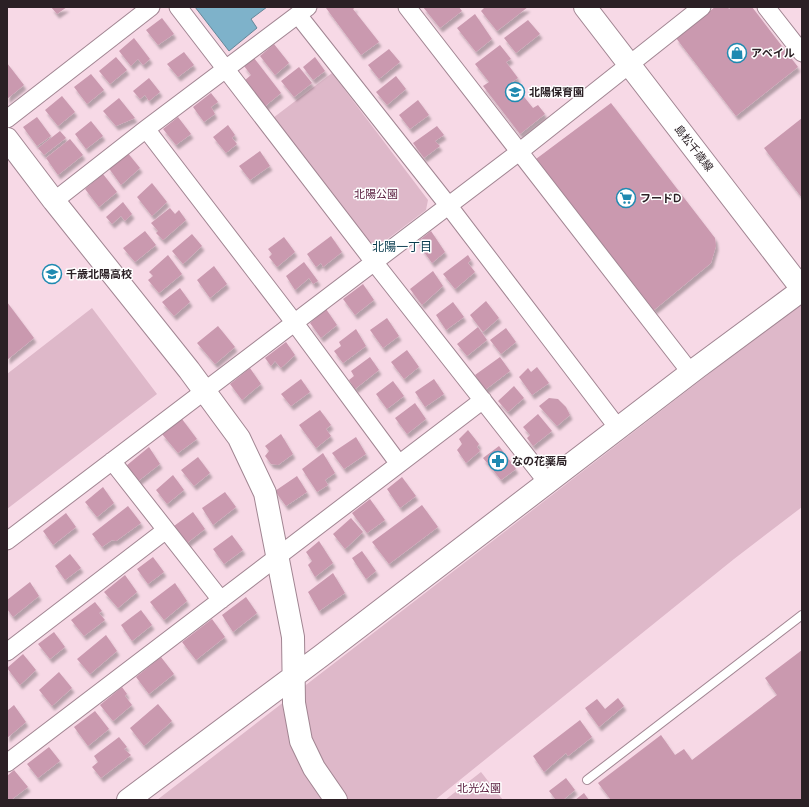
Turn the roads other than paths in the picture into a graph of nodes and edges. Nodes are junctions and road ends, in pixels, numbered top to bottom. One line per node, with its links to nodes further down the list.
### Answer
1 (150, 7): 11 (street)
2 (178, 7): 10 (street)
3 (407, 7): 14 (street)
4 (585, 7): 9 (street, 島松千歳線)
5 (702, 7): 9 (street)
6 (766, 7): 8 (street)
7 (303, 11): 10 (street); 16 (street)
8 (802, 53)
9 (630, 66): 14 (street); 18 (street, 島松千歳線)
10 (226, 70): 12 (street); 17 (street)
11 (7, 119)
12 (146, 129): 15 (street); 19 (street)
13 (7, 139): 15 (street)
14 (519, 152): 16 (street); 20 (street)
15 (54, 201): 21 (street)
16 (448, 205): 17 (street); 23 (street)
17 (374, 262): 19 (street); 22 (street)
18 (802, 289): 20 (street)
19 (294, 322): 21 (street); 25 (street)
20 (691, 373): 23 (street)
21 (204, 390): 24 (street); 29 (street)
22 (483, 400): 25 (street); 26 (street)
23 (618, 428): 26 (street)
24 (112, 461): 27 (street); 28 (street)
25 (399, 464): 29 (street)
26 (547, 482): 33 (street)
27 (166, 530): 30 (street); 32 (street)
28 (7, 541)
29 (277, 557): 30 (street); 33 (street)
30 (221, 600): 34 (street)
31 (802, 615): 35 (lane)
32 (7, 652)
33 (294, 675): 36 (street); 37 (street)
34 (7, 763)
35 (587, 780)
36 (128, 800)
37 (336, 800)

